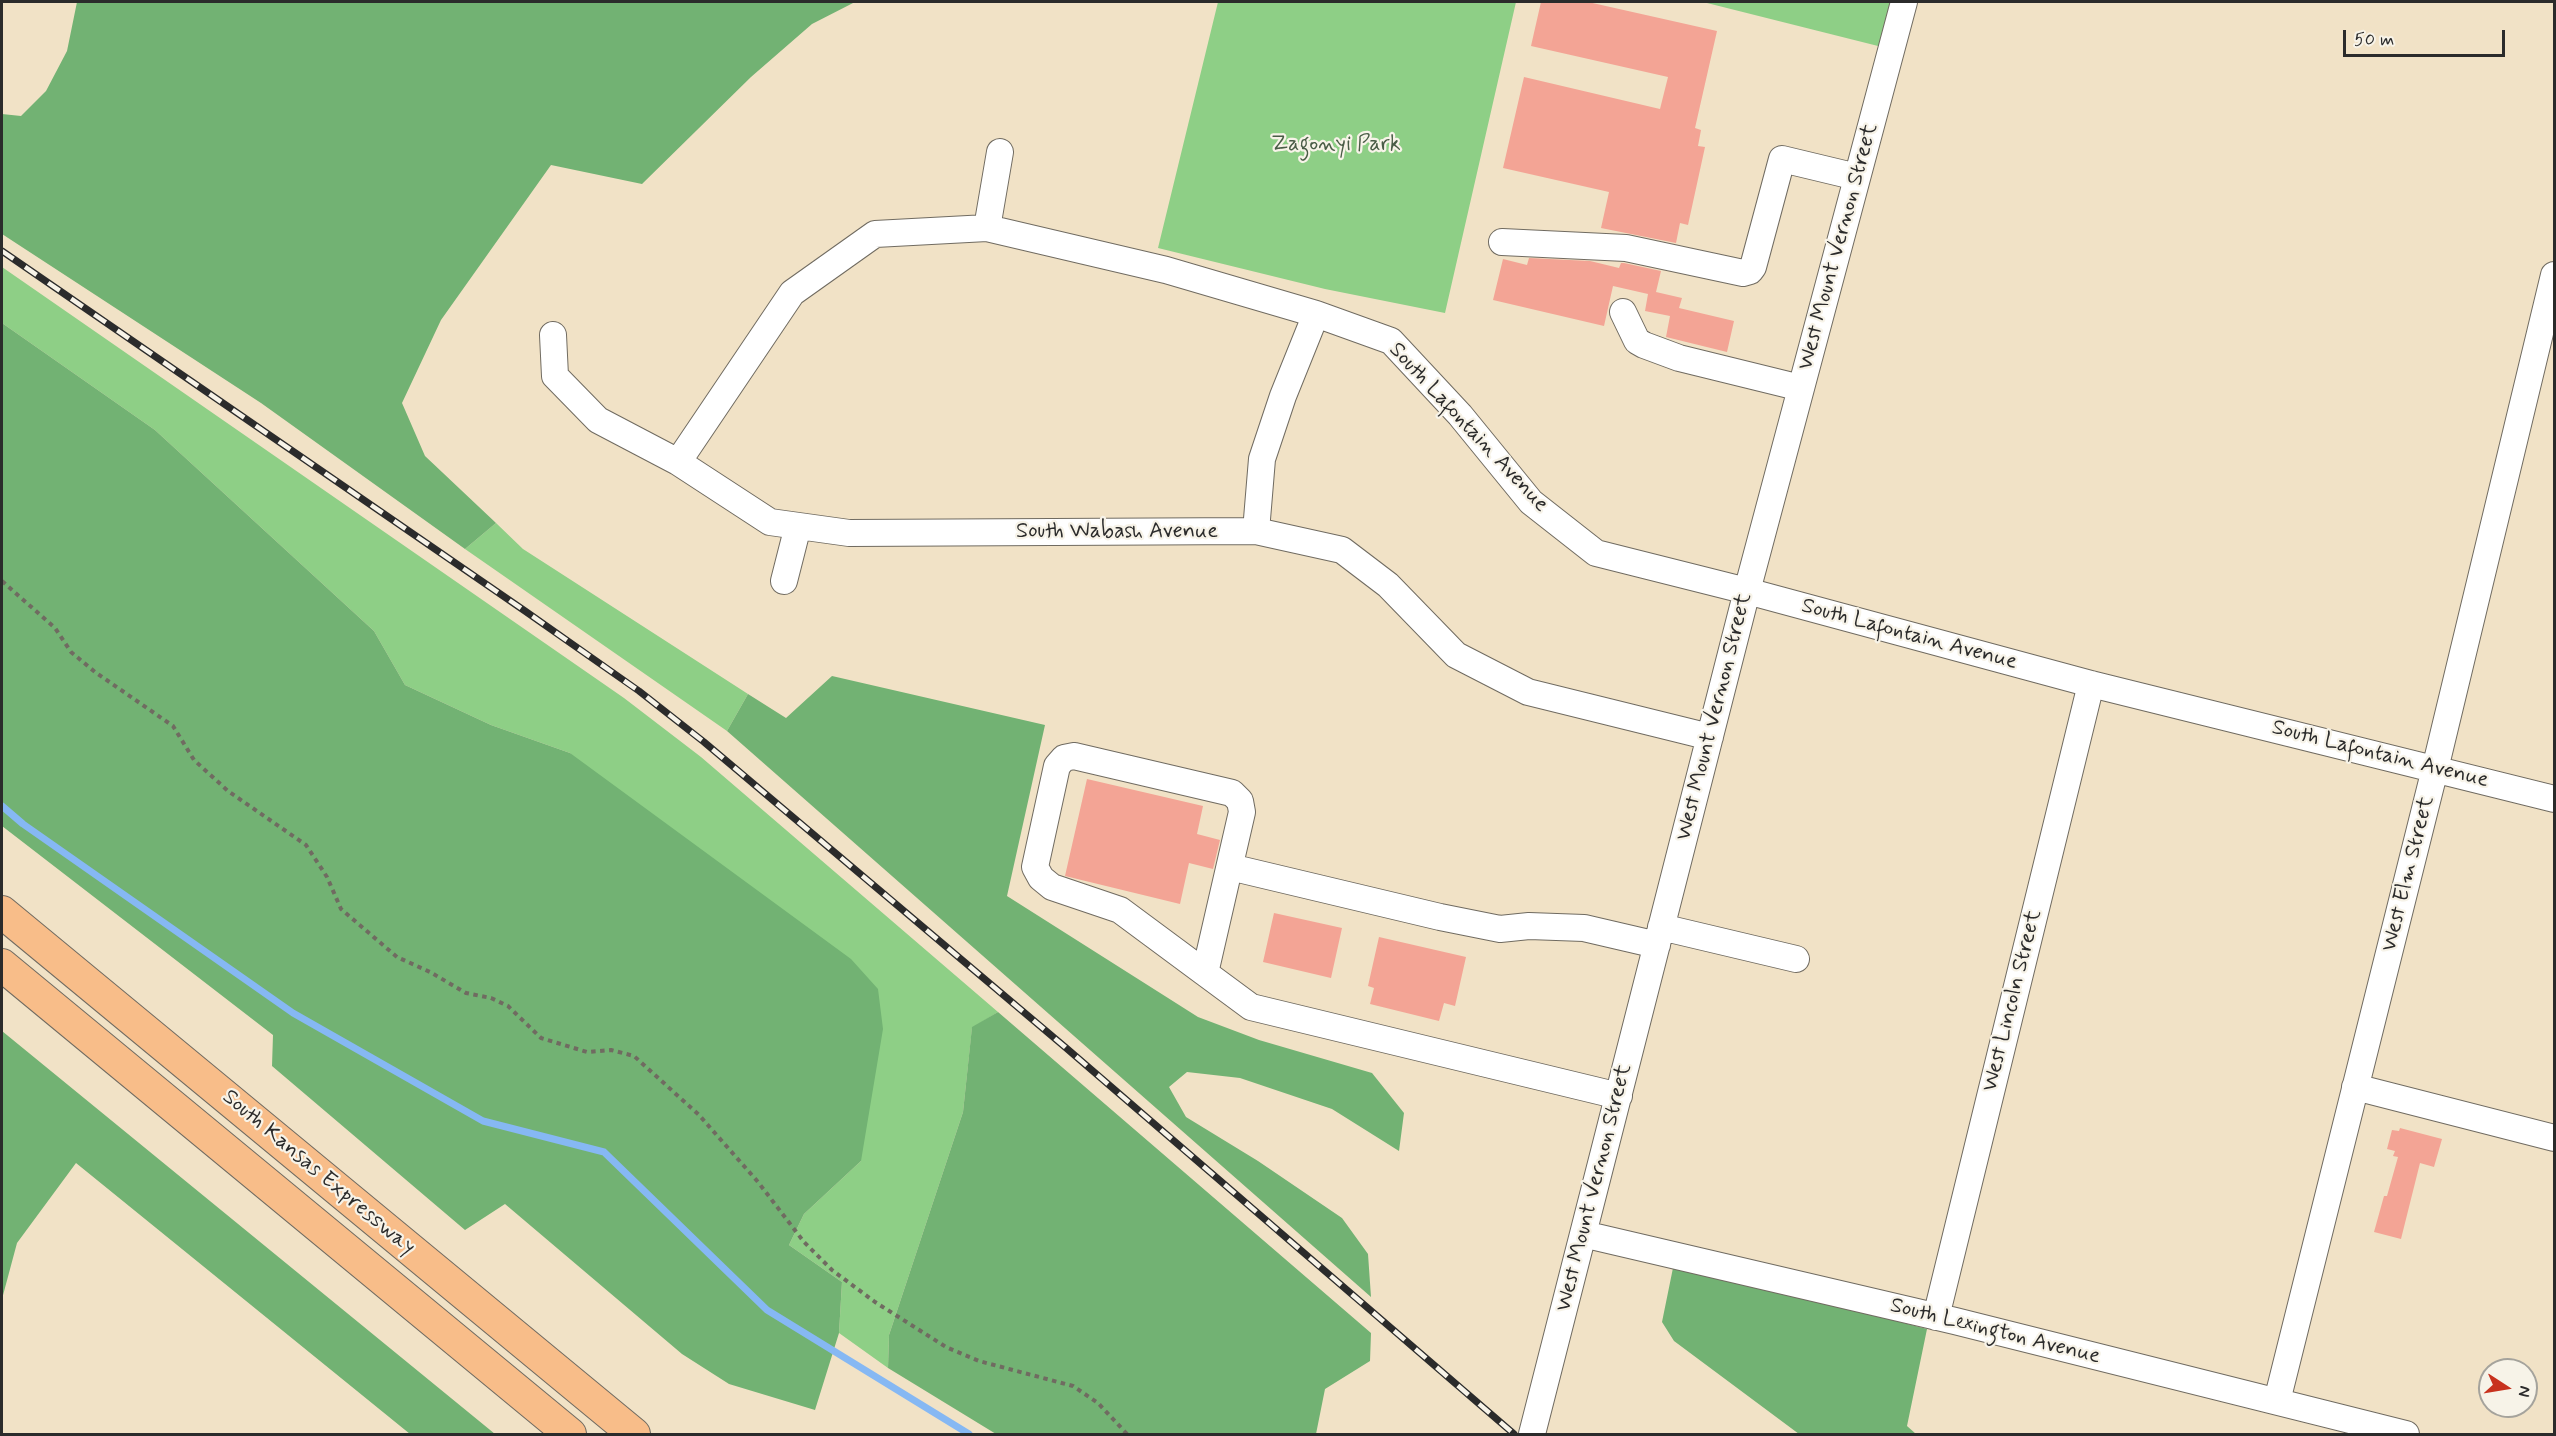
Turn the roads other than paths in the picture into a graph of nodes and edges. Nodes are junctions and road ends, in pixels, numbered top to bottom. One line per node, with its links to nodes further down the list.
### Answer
1 (1904, 2): 3 (street, West Mount Vernon Street)
2 (1000, 152): 4 (street)
3 (1857, 177): 5 (street); 10 (street, West Mount Vernon Street)
4 (987, 228): 8 (street, South Lafontain Avenue); 11 (street, South Lafontain Avenue)
5 (1502, 242)
6 (2554, 275): 18 (street, West Elm Street)
7 (1623, 312): 10 (street)
8 (1316, 314): 13 (street); 15 (street, South Lafontain Avenue)
9 (553, 335): 11 (street, South Wabash Avenue)
10 (1801, 388): 15 (street, West Mount Vernon Street)
11 (678, 462): 12 (street, South Wabash Avenue)
12 (798, 526): 13 (street, South Wabash Avenue); 14 (street)
13 (1256, 531): 17 (street, South Wabash Avenue)
14 (784, 581)
15 (1748, 591): 16 (street, South Lafontain Avenue); 17 (street, West Mount Vernon Street)
16 (2091, 684): 18 (street, South Lafontain Avenue); 30 (street, West Lincoln Street)
17 (1710, 737): 22 (street, West Mount Vernon Street)
18 (2436, 769): 19 (street, South Lafontain Avenue); 26 (street, West Elm Street)
19 (2554, 799)
20 (1230, 867): 22 (street); 25 (street); 25 (street)
21 (2, 912): 33 (main road, South Kansas Expressway)
22 (1659, 936): 23 (street); 27 (street, West Mount Vernon Street)
23 (1796, 959)
24 (2, 965): 32 (main road, South Kansas Expressway)
25 (1205, 973): 27 (street)
26 (2355, 1087): 28 (street); 31 (street, West Elm Street)
27 (1618, 1096): 29 (street, West Mount Vernon Street)
28 (2554, 1138)
29 (1583, 1234): 30 (street, South Lexington Avenue); 34 (street, West Mount Vernon Street)
30 (1936, 1317): 31 (street, South Lexington Avenue)
31 (2277, 1401): 35 (street, South Lexington Avenue)
32 (570, 1434)
33 (634, 1434)
34 (1532, 1434)
35 (2406, 1434)

